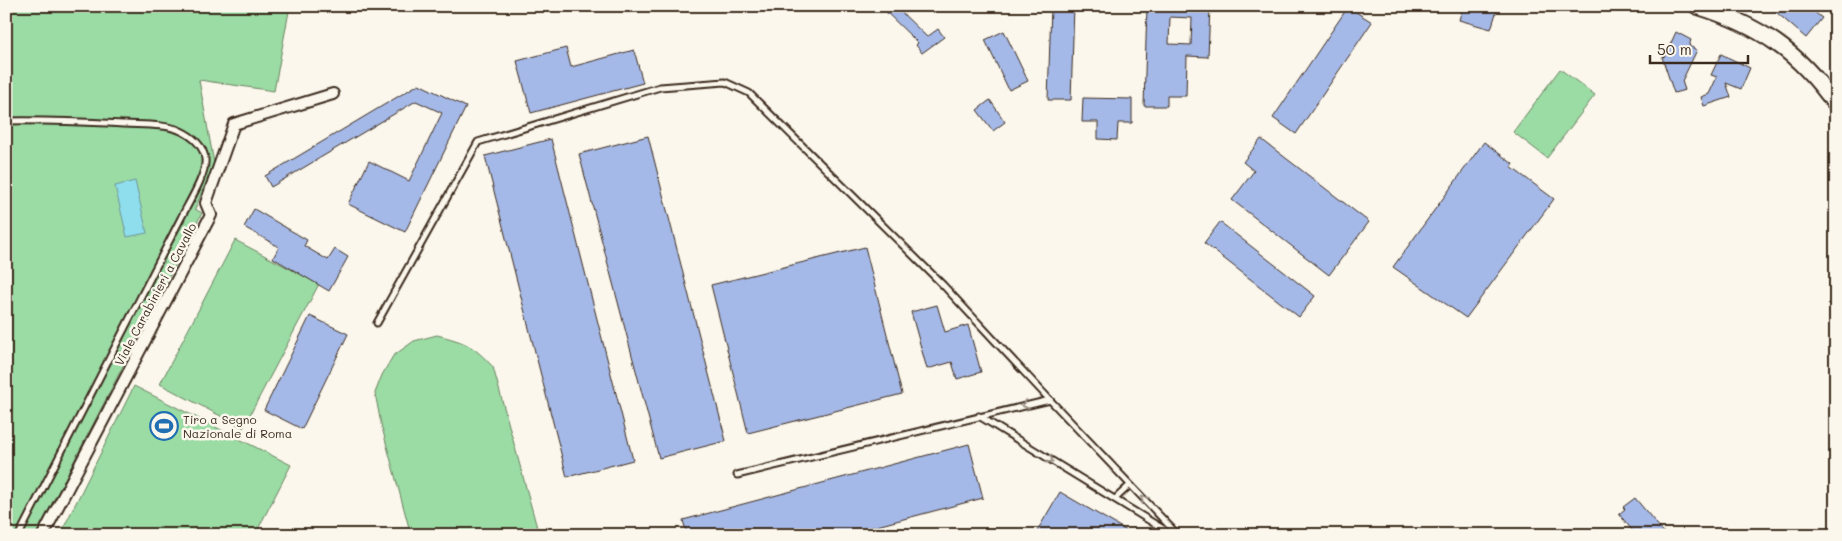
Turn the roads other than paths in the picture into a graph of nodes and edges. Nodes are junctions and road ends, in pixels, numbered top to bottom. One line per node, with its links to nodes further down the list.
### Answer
1 (1696, 6): 3 (street)
2 (333, 94): 12 (street, Viale Carabinieri a Cavallo)
3 (1836, 105)
4 (6, 121): 11 (lane)
5 (377, 323): 6 (lane)
6 (1050, 400): 7 (lane, one-way to 7); 9 (lane)
7 (979, 416): 8 (lane); 10 (lane, one-way to 10)
8 (738, 475)
9 (1130, 485): 10 (lane); 14 (lane, one-way to 9)
10 (1115, 499): 13 (lane)
11 (19, 535)
12 (43, 535)
13 (1173, 535)
14 (1178, 535)

